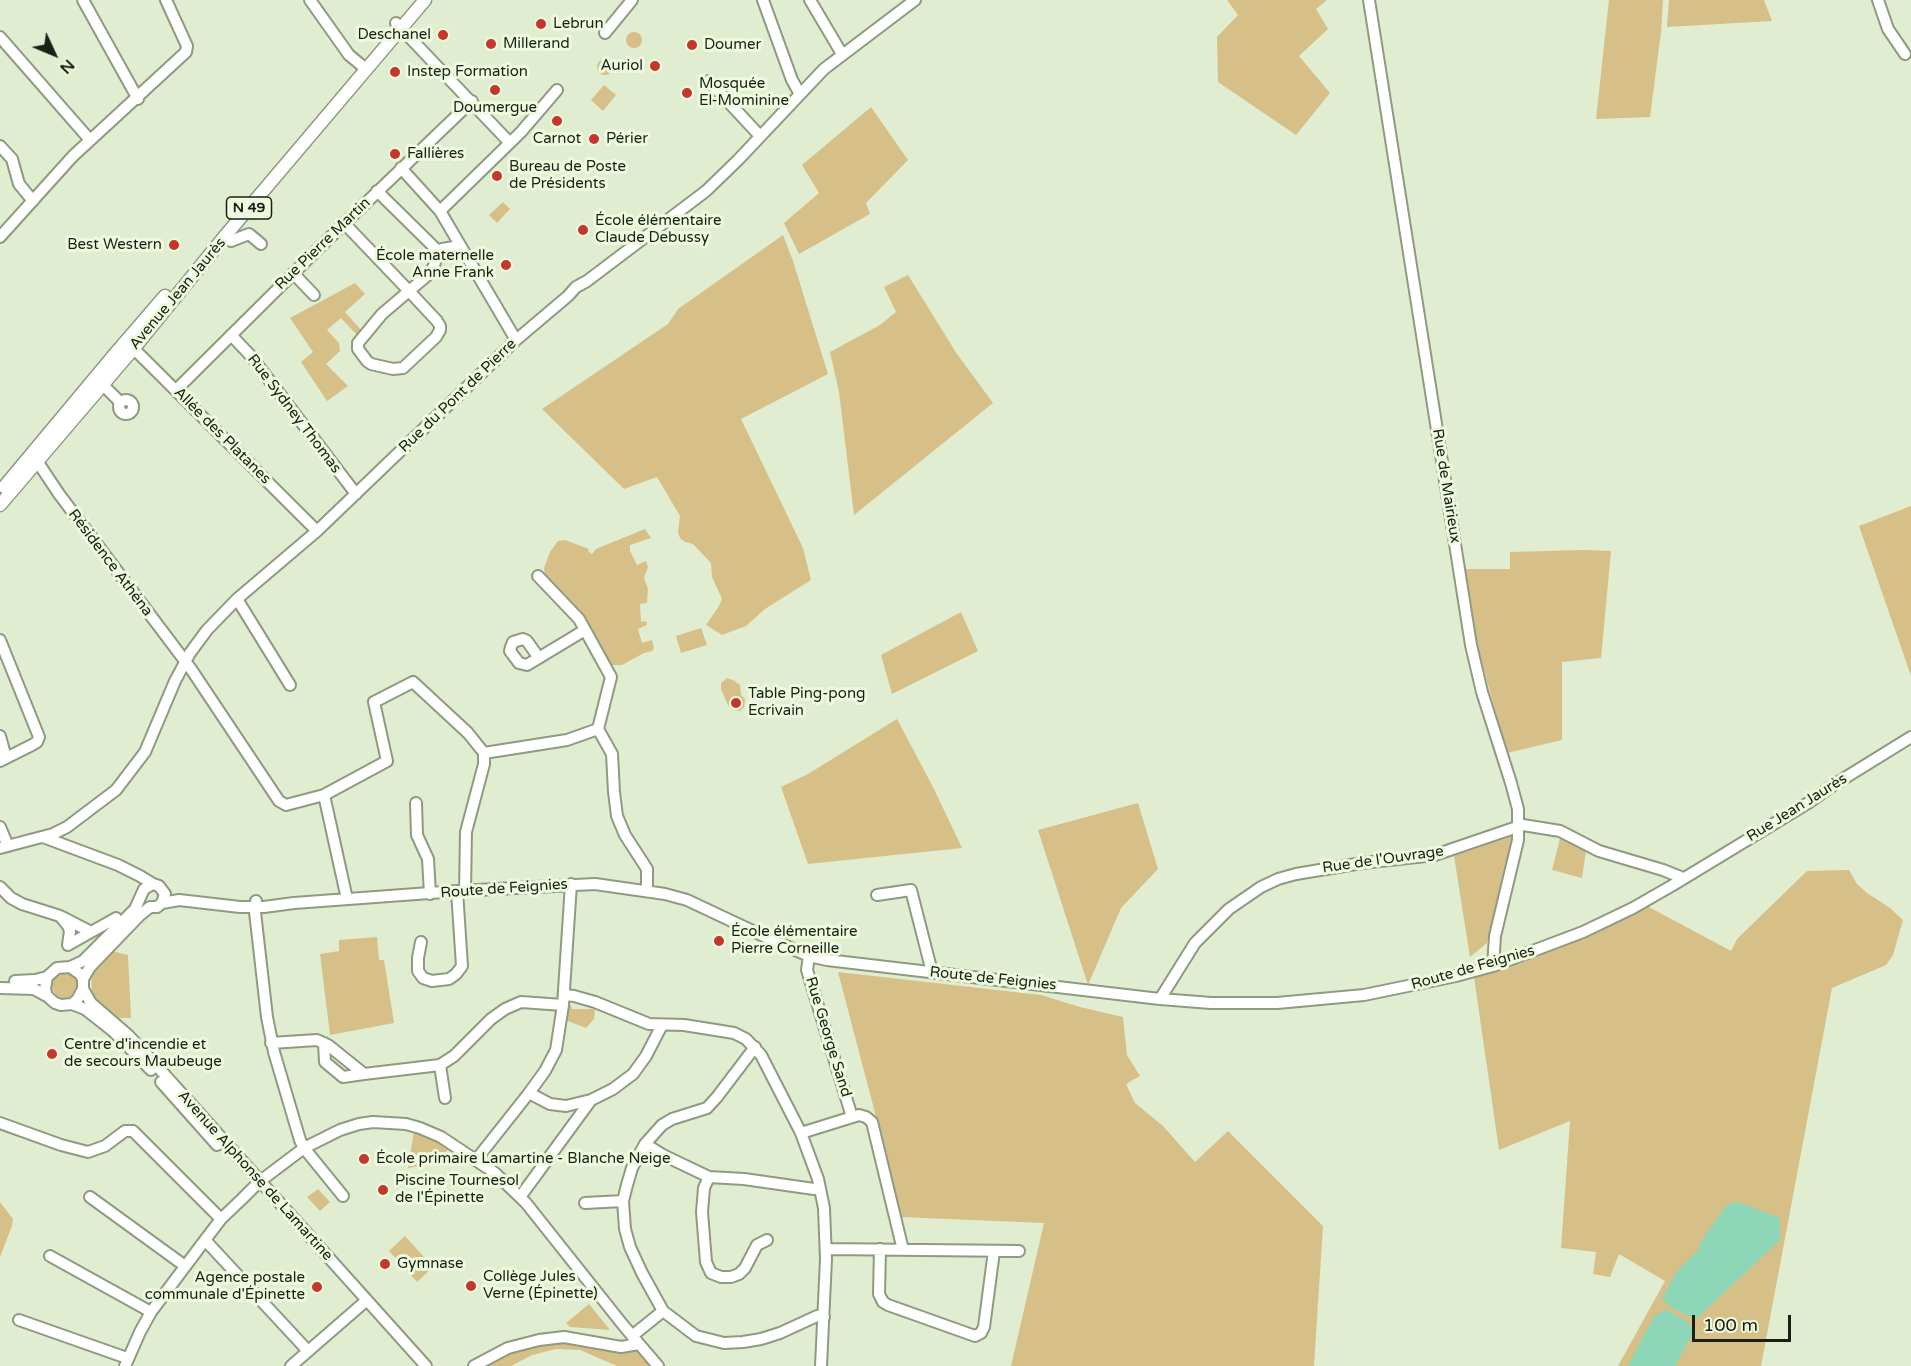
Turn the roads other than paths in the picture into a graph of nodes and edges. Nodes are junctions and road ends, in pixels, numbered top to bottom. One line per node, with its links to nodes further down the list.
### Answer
1 (83, 0): 21 (street)
2 (166, 0): 21 (street)
3 (310, 0): 17 (street)
4 (416, 0): 12 (main road, Avenue Jean Jaurès / N 49)
5 (425, 0): 12 (main road, Avenue Jean Jaurès / N 49)
6 (632, 0): 13 (street)
7 (763, 0): 20 (street)
8 (1369, 0): 65 (street, Rue de Mairieux)
9 (1878, 0): 16 (street)
10 (913, 1): 15 (street, Rue du Pont de Pierre)
11 (816, 2): 15 (street)
12 (398, 26): 17 (main road, Avenue Jean Jaurès / N 49); 22 (street)
13 (604, 33)
14 (0, 37): 24 (street)
15 (842, 54): 20 (street, Rue du Pont de Pierre)
16 (1905, 54)
17 (363, 67): 32 (main road, Avenue Jean Jaurès / N 49); 42 (main road, Avenue Jean Jaurès / N 49)
18 (710, 81): 23 (street)
19 (557, 90): 25 (street)
20 (800, 94): 23 (street, Rue du Pont de Pierre)
21 (138, 99): 24 (street)
22 (472, 100): 25 (street); 27 (street, Rue Pierre Martin)
23 (760, 136): 41 (street, Rue du Pont de Pierre)
24 (90, 140): 29 (street)
25 (510, 142): 30 (street)
26 (0, 146): 29 (street)
27 (401, 168): 28 (street, Rue Pierre Martin); 30 (street)
28 (377, 191): 31 (street, Rue Pierre Martin); 36 (street)
29 (33, 201): 33 (street)
30 (440, 211): 35 (street)
31 (344, 223): 37 (street, Rue Pierre Martin); 38 (street)
32 (225, 236): 34 (street); 42 (main road, Avenue Jean Jaurès / N 49)
33 (0, 237)
34 (261, 244)
35 (460, 246): 36 (street); 41 (street)
36 (438, 251): 38 (street)
37 (293, 273): 39 (street); 40 (street, Rue Pierre Martin)
38 (409, 291): 38 (street)
39 (314, 295)
40 (231, 335): 44 (street, Rue Pierre Martin); 48 (street, Rue Sydney Thomas)
41 (516, 340): 48 (street, Rue du Pont de Pierre)
42 (130, 345): 43 (main road, Avenue Jean Jaurès / N 49); 44 (street, Allée des Platanes); 47 (main road, Avenue Jean Jaurès / N 49)
43 (102, 384): 45 (street); 46 (main road, Avenue Jean Jaurès / N 49)
44 (176, 390): 50 (street, Allée des Platanes)
45 (120, 402)
46 (38, 461): 49 (main road, Avenue Jean Jaurès / N 49); 56 (street, Résidence Athéna)
47 (0, 493)
48 (356, 494): 50 (street, Rue du Pont de Pierre)
49 (0, 505)
50 (317, 531): 52 (street, Rue du Pont de Pierre)
51 (538, 576): 53 (street)
52 (237, 599): 56 (street, Rue du Pont de Pierre); 57 (street)
53 (585, 630): 55 (street); 58 (street)
54 (0, 640): 62 (street)
55 (538, 658)
56 (185, 663): 63 (street, Résidence Athéna); 67 (street, Rue du Pont de Pierre)
57 (290, 685)
58 (598, 729): 61 (street); 75 (street)
59 (0, 736): 62 (street)
60 (1911, 737): 69 (street, Rue Jean Jaurès)
61 (484, 753): 63 (street, Résidence Athéna); 74 (street)
62 (3, 760)
63 (324, 795): 78 (street)
64 (416, 803): 76 (street)
65 (1519, 826): 69 (street, Rue de l'Ouvrage); 87 (street, Rue de Mairieux); 95 (street, Rue de l'Ouvrage)
66 (0, 827): 68 (street)
67 (57, 840): 68 (street); 72 (street)
68 (4, 847)
69 (1683, 878): 87 (street, Route de Feignies)
70 (571, 884): 74 (street, Route de Feignies); 75 (street, Route de Feignies); 96 (street)
71 (0, 888): 82 (street)
72 (146, 890): 73 (street); 81 (street); 88 (street)
73 (164, 891): 79 (street); 80 (street, Route de Feignies)
74 (461, 891): 76 (street, Route de Feignies); 85 (street)
75 (647, 891): 86 (street, Route de Feignies)
76 (430, 894): 78 (street, Route de Feignies)
77 (877, 895): 89 (street)
78 (347, 899): 80 (street, Route de Feignies)
79 (162, 903): 80 (street, Route de Feignies); 81 (street)
80 (256, 904): 99 (street)
81 (150, 907): 92 (street)
82 (60, 916): 84 (street); 84 (street)
83 (116, 918): 84 (street)
84 (91, 932)
85 (421, 942)
86 (809, 956): 89 (street, Route de Feignies); 105 (street, Rue George Sand)
87 (1493, 966): 95 (street, Route de Feignies)
88 (70, 967): 90 (street); 92 (street)
89 (932, 972): 95 (street, Route de Feignies)
90 (47, 977): 91 (street); 94 (street)
91 (0, 981)
92 (83, 984): 97 (street); 112 (street, Avenue Alphonse de Lamartine)
93 (0, 988): 94 (street)
94 (47, 996): 97 (street)
95 (1160, 999)
96 (564, 1000): 98 (street); 101 (street); 102 (street)
97 (72, 1004): 112 (street, Avenue Alphonse de Lamartine)
98 (662, 1025): 100 (street); 104 (street)
99 (271, 1043): 101 (street); 109 (street)
100 (754, 1047): 107 (street); 108 (street)
101 (440, 1065): 103 (street)
102 (529, 1093): 104 (street); 110 (street)
103 (445, 1098)
104 (591, 1100): 116 (street)
105 (852, 1117): 107 (street, Rue George Sand); 124 (street, Rue George Sand)
106 (0, 1122): 119 (street)
107 (801, 1133): 113 (street)
108 (645, 1144): 111 (street); 117 (street)
109 (304, 1148): 110 (street); 112 (street); 114 (street)
110 (476, 1160): 116 (street)
111 (709, 1177): 113 (street); 121 (street)
112 (257, 1185): 119 (street); 129 (street, Avenue Alphonse de Lamartine)
113 (820, 1188): 122 (street)
114 (343, 1196)
115 (90, 1197): 128 (street)
116 (520, 1197): 134 (street)
117 (623, 1201): 118 (street); 130 (street)
118 (585, 1203)
119 (221, 1219): 120 (street)
120 (205, 1240): 128 (street); 135 (street)
121 (766, 1240)
122 (826, 1249): 123 (street); 132 (street)
123 (880, 1249): 124 (street); 125 (street)
124 (903, 1250): 125 (street)
125 (994, 1251): 126 (street)
126 (1019, 1251)
127 (50, 1256): 131 (street)
128 (185, 1266): 131 (street)
129 (364, 1303): 135 (street); 138 (street, Avenue Alphonse de Lamartine); 139 (street, Avenue Alphonse de Lamartine)
130 (663, 1311): 132 (street); 134 (street)
131 (152, 1312): 136 (street)
132 (824, 1317): 142 (street)
133 (19, 1320): 136 (street)
134 (631, 1338): 140 (street); 141 (street)
135 (308, 1352): 137 (street)
136 (126, 1362)
137 (291, 1366)
138 (417, 1366)
139 (426, 1366)
140 (474, 1366)
141 (658, 1366)
142 (821, 1366)

